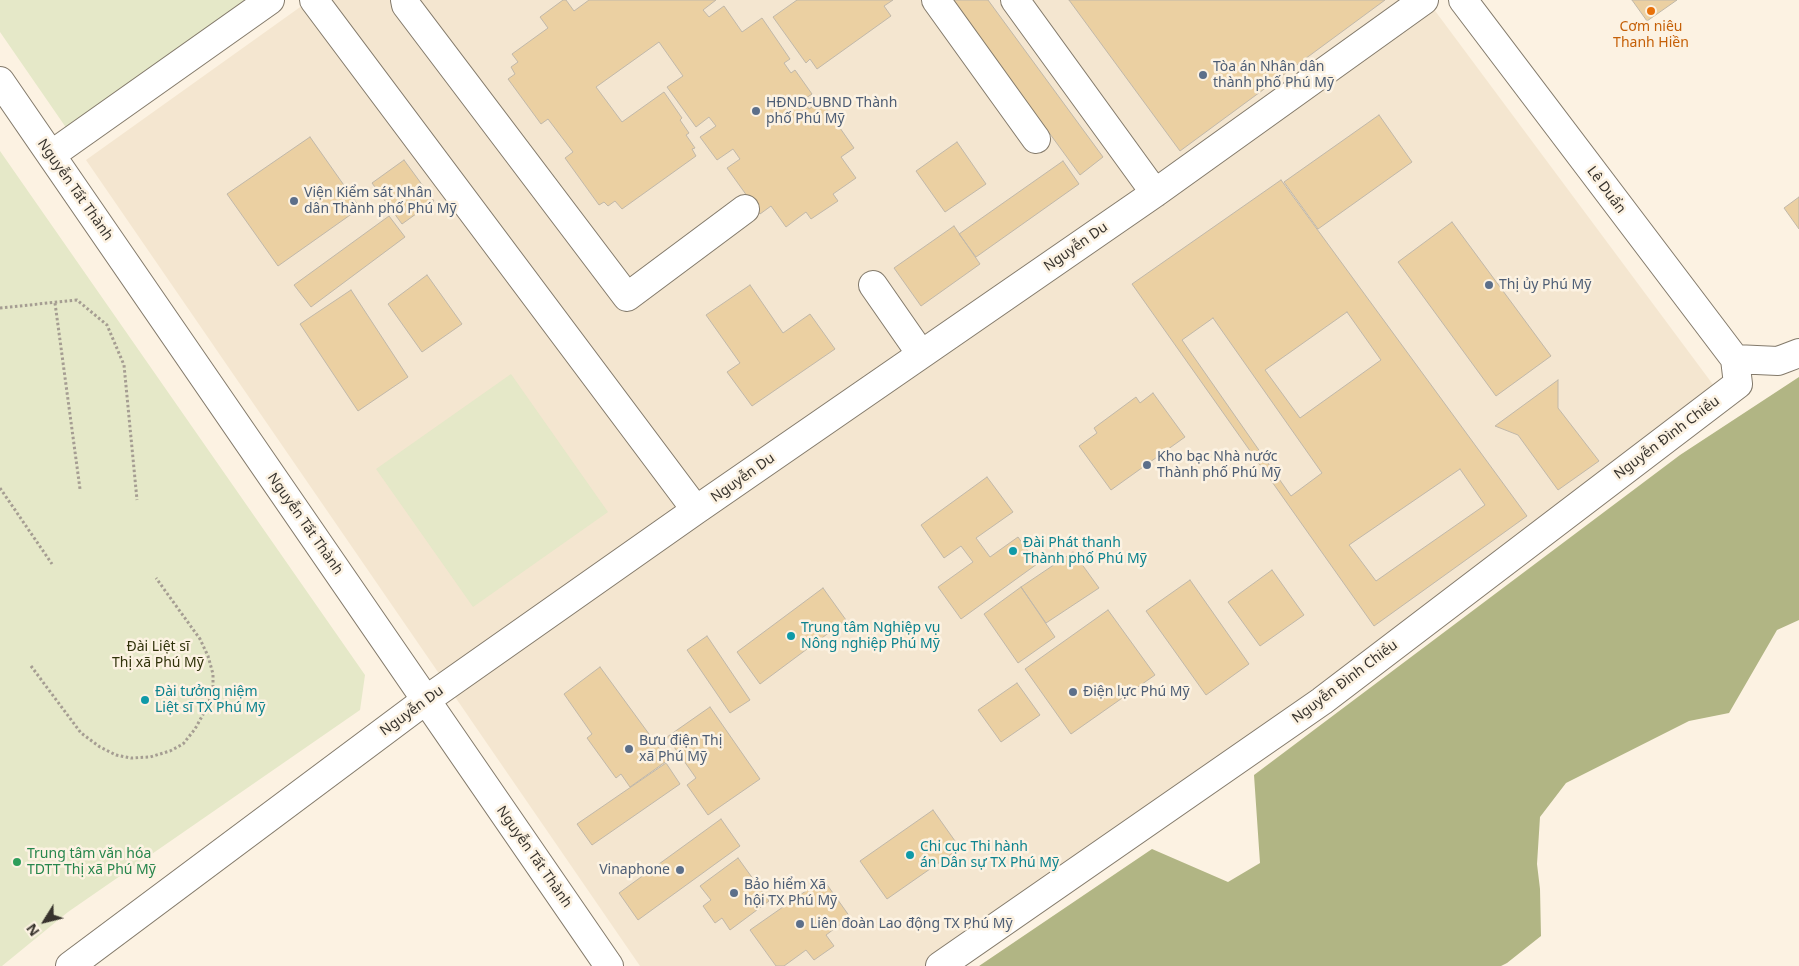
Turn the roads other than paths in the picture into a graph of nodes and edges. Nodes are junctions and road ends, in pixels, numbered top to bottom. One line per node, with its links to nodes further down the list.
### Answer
1 (270, 0): 10 (street)
2 (314, 0): 17 (street)
3 (405, 0): 12 (street)
4 (936, 0): 9 (street)
5 (1016, 0): 11 (street)
6 (1424, 0): 11 (street, Nguyễn Du)
7 (1463, 0): 16 (street, Lê Duẩn)
8 (0, 81): 10 (street, Nguyễn Tất Thành)
9 (1036, 140)
10 (51, 155): 18 (street, Nguyễn Tất Thành)
11 (1155, 193): 15 (street, Nguyễn Du)
12 (745, 209)
13 (873, 285): 15 (street)
14 (1799, 353): 16 (street)
15 (921, 354): 17 (street, Nguyễn Du)
16 (1737, 372): 21 (street, Nguyễn Đình Chiểu)
17 (696, 510): 18 (street, Nguyễn Du)
18 (426, 700): 19 (street, Nguyễn Du); 20 (street, Nguyễn Tất Thành)
19 (70, 966)
20 (609, 966)
21 (940, 966)

